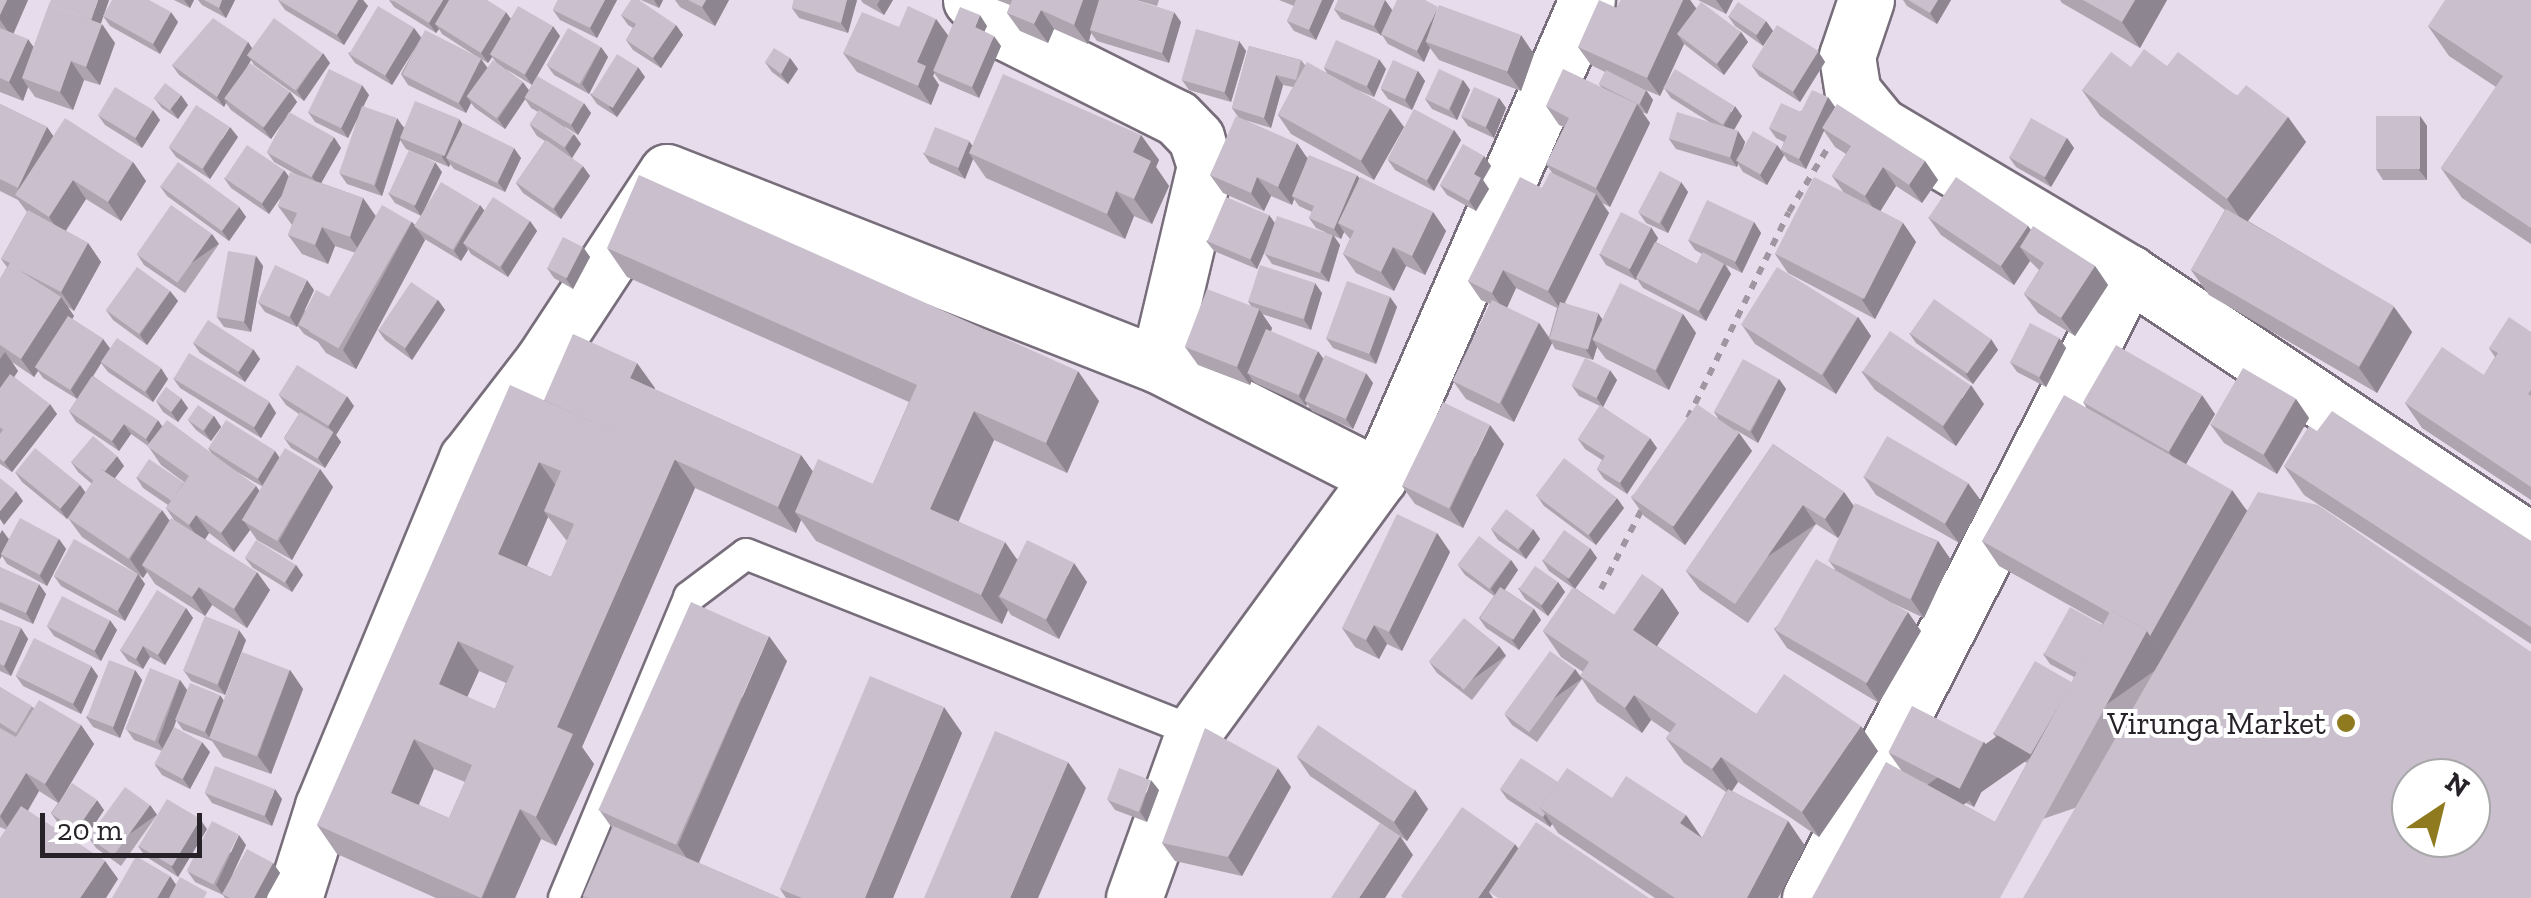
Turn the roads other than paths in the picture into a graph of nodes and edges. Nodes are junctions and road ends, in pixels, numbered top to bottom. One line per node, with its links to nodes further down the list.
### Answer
1 (971, 0): 5 (street)
2 (1587, 0): 6 (street)
3 (1866, 0): 4 (street)
4 (2129, 273): 7 (street); 12 (street)
5 (1158, 364): 6 (street); 9 (street)
6 (1379, 477): 8 (street)
7 (2531, 541)
8 (1194, 731): 10 (lane); 11 (street)
9 (294, 898)
10 (564, 898)
11 (1134, 898)
12 (1810, 898)

